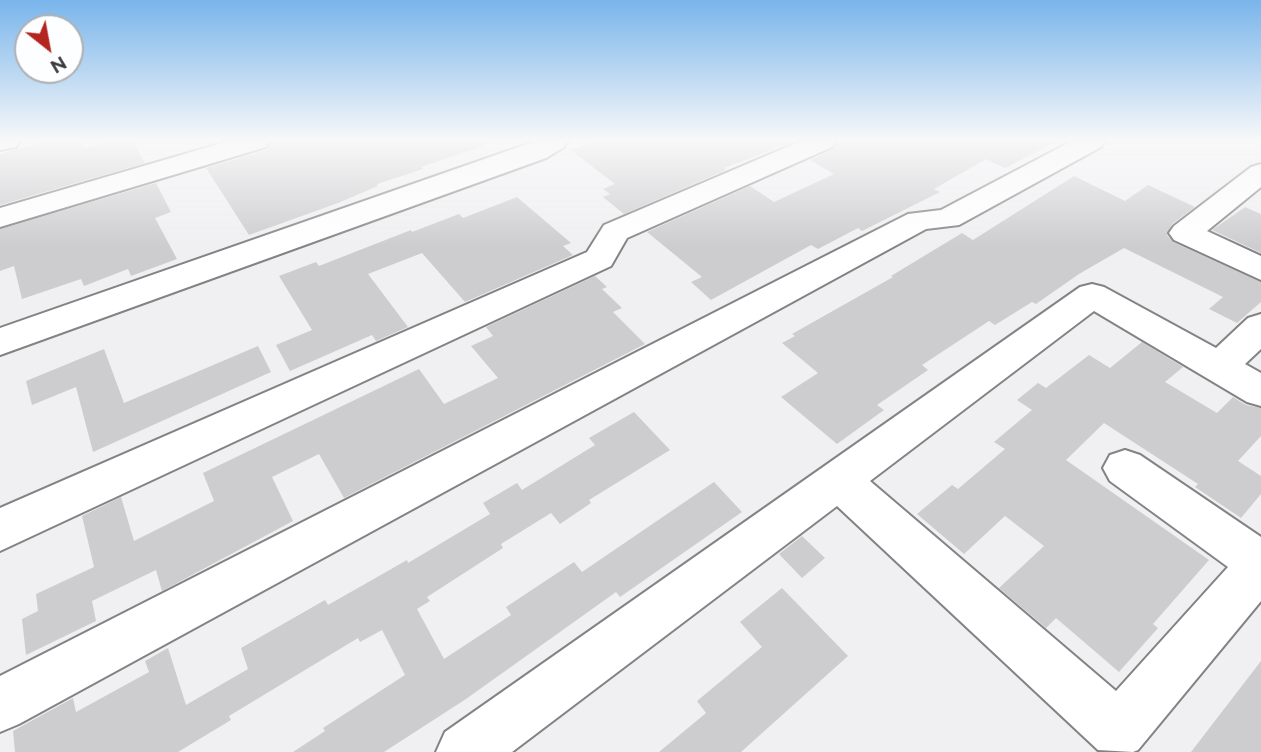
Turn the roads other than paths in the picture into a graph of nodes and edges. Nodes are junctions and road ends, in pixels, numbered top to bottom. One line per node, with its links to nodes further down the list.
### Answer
1 (140, 176): 6 (street)
2 (468, 176): 9 (street)
3 (743, 176): 14 (street)
4 (1026, 176): 16 (street)
5 (1257, 176): 7 (street)
6 (0, 218)
7 (1261, 269)
8 (1261, 327): 10 (street)
9 (0, 342)
10 (1219, 367): 11 (street); 13 (street)
11 (1261, 391)
12 (1125, 468): 15 (street)
13 (840, 481): 15 (street); 17 (street)
14 (0, 530)
15 (1261, 564)
16 (0, 705)
17 (464, 752)

